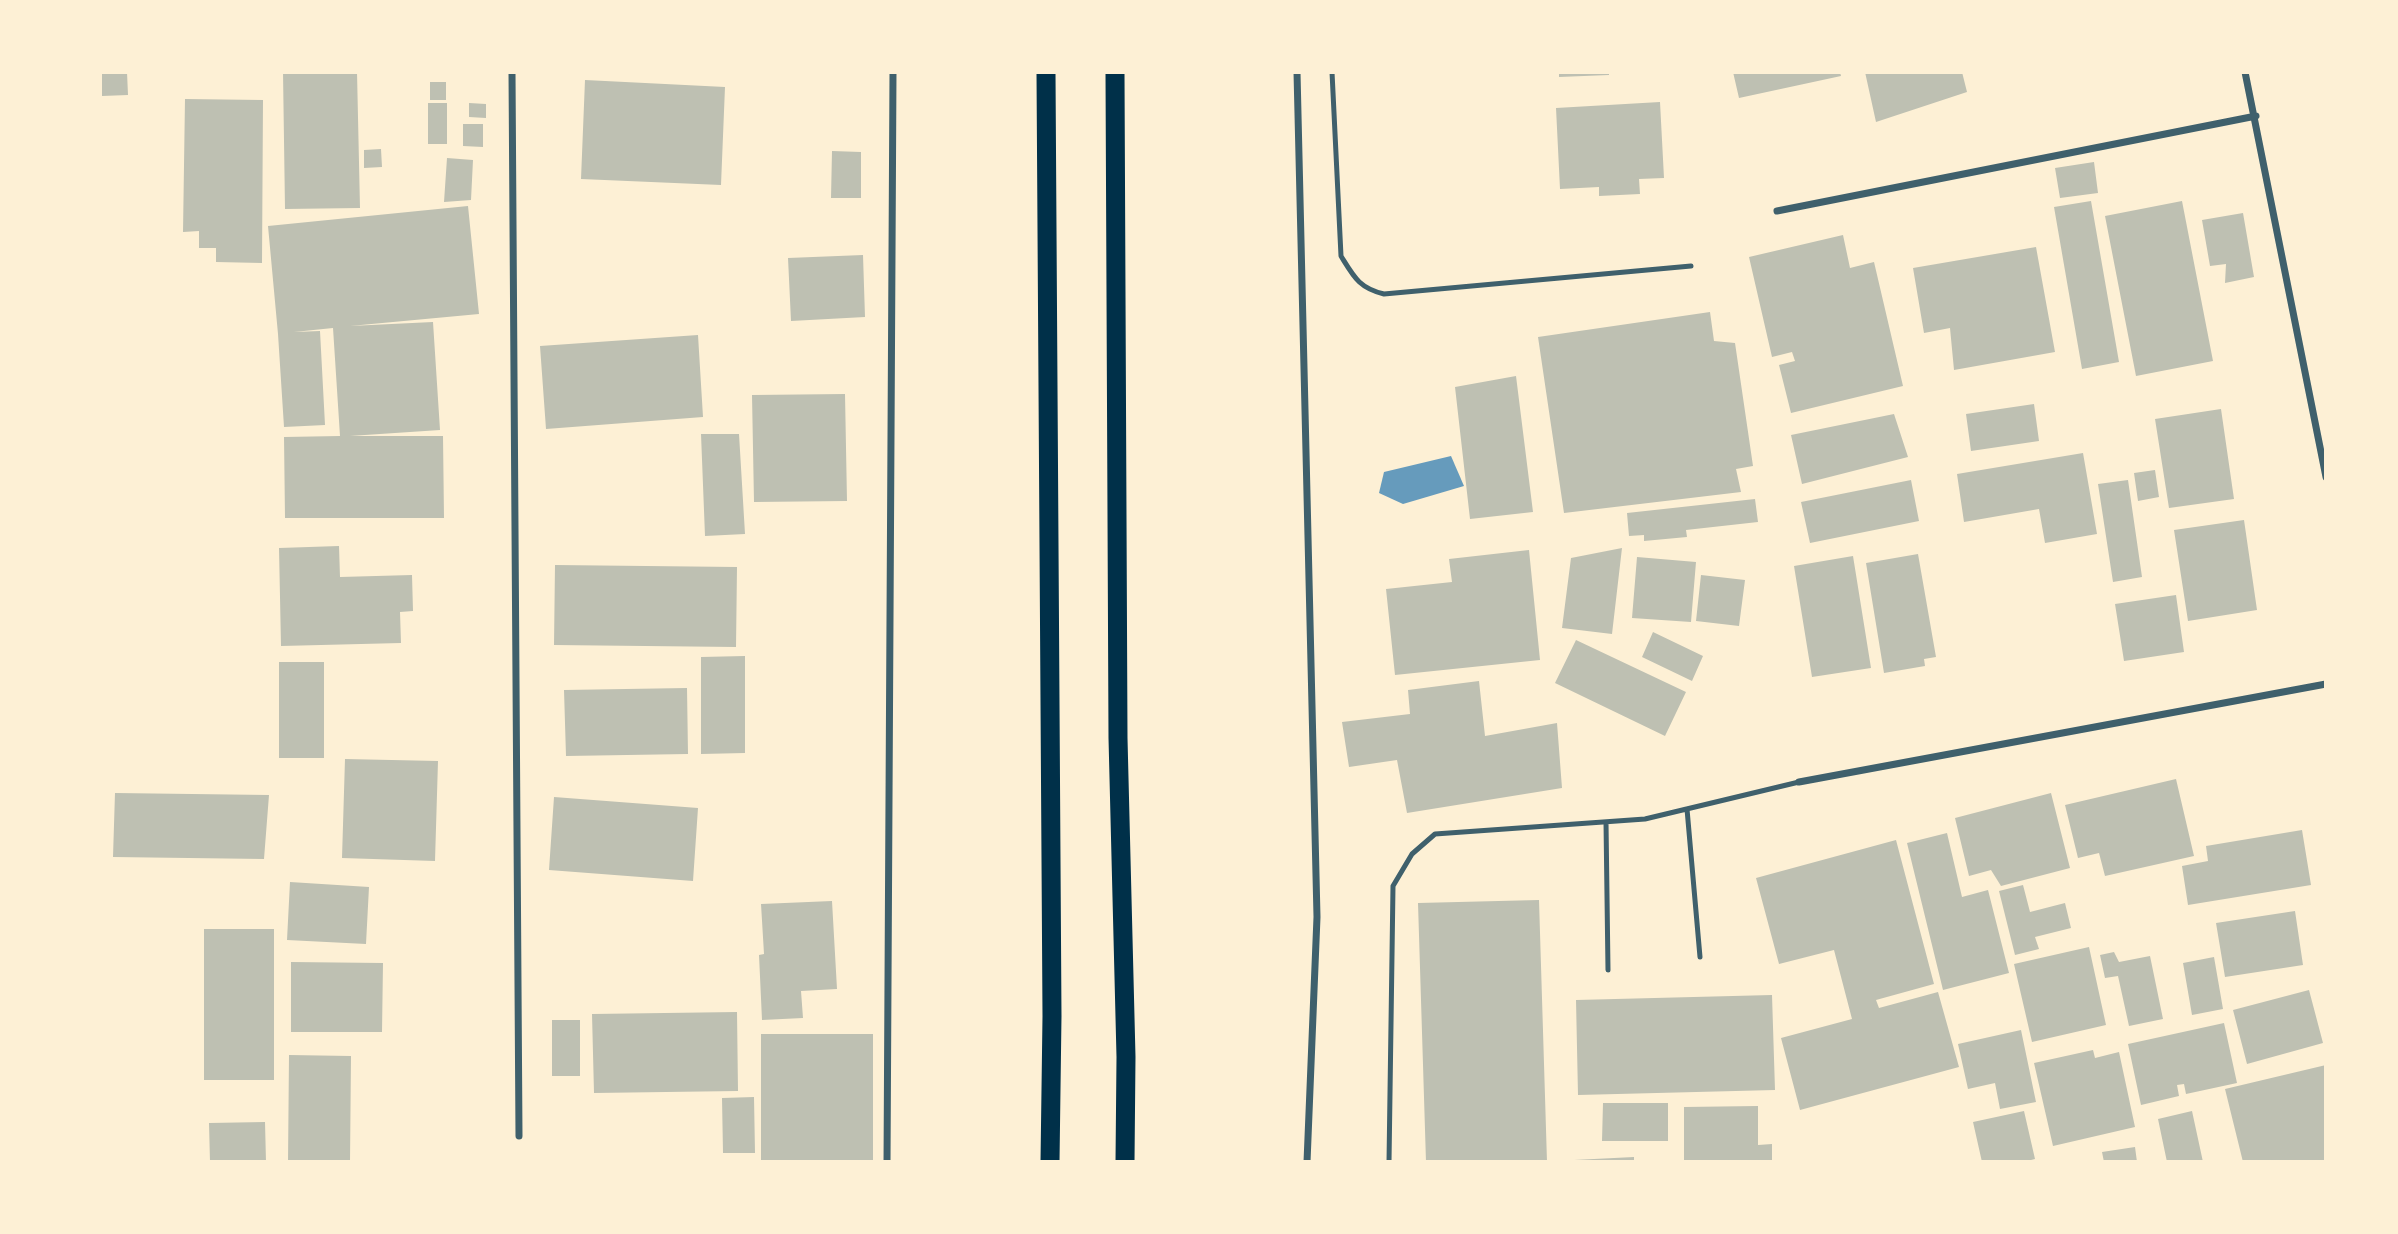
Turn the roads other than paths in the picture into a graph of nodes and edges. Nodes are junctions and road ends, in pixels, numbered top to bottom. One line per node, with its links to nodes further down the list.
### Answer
1 (512, 72): 18 (street)
2 (893, 72): 19 (street)
3 (1046, 72): 20 (highway)
4 (1115, 72): 21 (highway)
5 (1297, 72): 22 (street)
6 (1332, 72): 10 (lane)
7 (2245, 72): 8 (street)
8 (2256, 116): 9 (street); 11 (street)
9 (1777, 211)
10 (1690, 266)
11 (2326, 477)
12 (2326, 684): 13 (street)
13 (1799, 782): 14 (lane)
14 (1686, 809): 15 (lane); 16 (lane)
15 (1606, 822): 17 (lane); 23 (lane)
16 (1700, 957)
17 (1608, 970)
18 (519, 1136)
19 (887, 1162)
20 (1050, 1162)
21 (1125, 1162)
22 (1307, 1162)
23 (1389, 1162)

